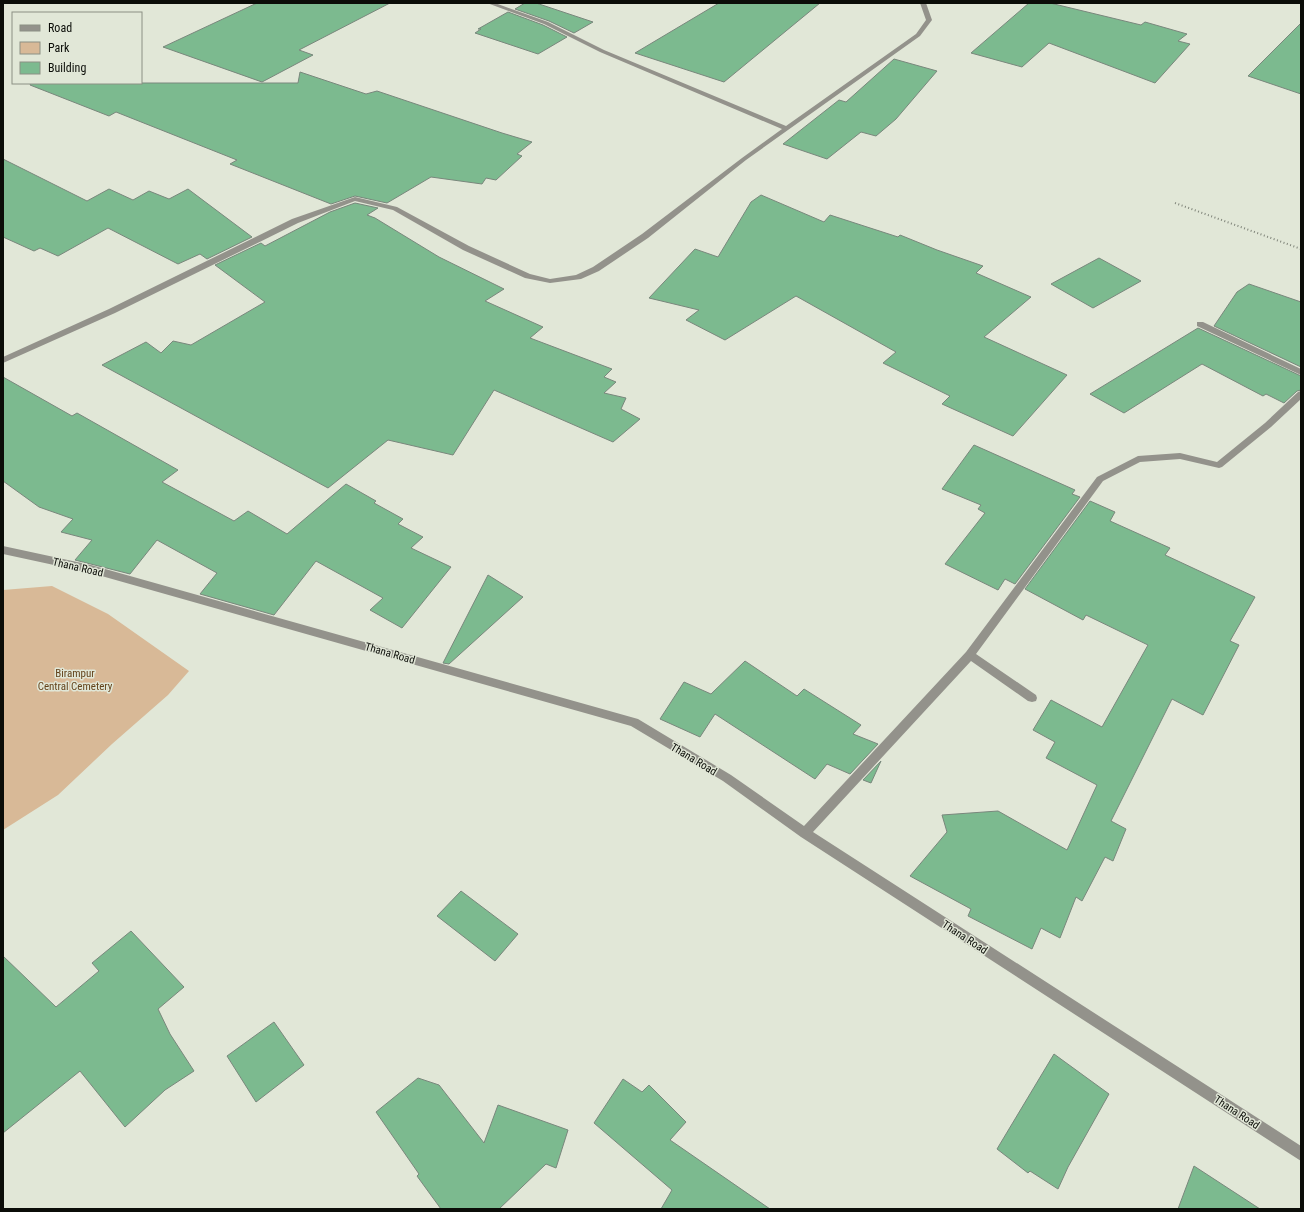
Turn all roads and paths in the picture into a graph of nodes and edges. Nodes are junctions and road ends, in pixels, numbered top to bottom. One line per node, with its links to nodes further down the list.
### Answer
1 (490, 3): 3 (street)
2 (923, 3): 3 (street)
3 (786, 128): 7 (street)
4 (1175, 204): 5 (path)
5 (1301, 248)
6 (1200, 324): 8 (street)
7 (3, 360)
8 (1301, 372)
9 (1301, 394): 11 (street)
10 (3, 550): 13 (street, Thana Road)
11 (970, 655): 12 (street); 13 (street)
12 (1032, 698)
13 (805, 833): 14 (street, Thana Road)
14 (1301, 1154)

